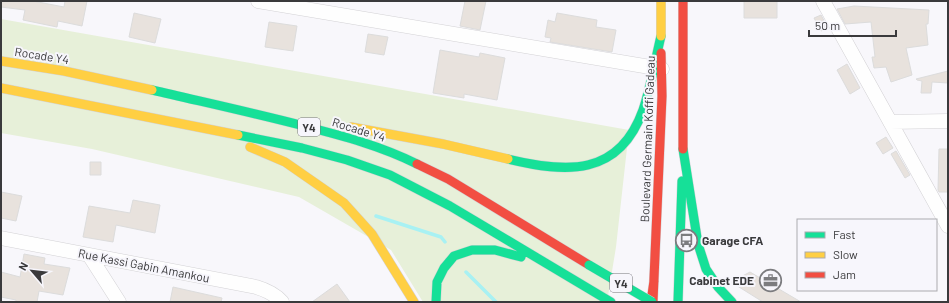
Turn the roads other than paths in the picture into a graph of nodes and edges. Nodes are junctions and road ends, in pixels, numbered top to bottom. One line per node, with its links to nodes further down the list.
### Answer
1 (258, 1): 6 (street)
2 (661, 1): 6 (main road)
3 (683, 1): 12 (main road)
4 (824, 1): 10 (street)
5 (1, 61): 8 (main road, Rocade Y4 / Y4)
6 (657, 68): 8 (main road); 22 (main road, Boulevard Germain Koffi Gadeau)
7 (1, 88): 11 (main road, Y4)
8 (250, 112): 22 (main road, Rocade Y4 / Y4, bridge)
9 (948, 121): 10 (street)
10 (890, 122): 13 (street)
11 (186, 125): 16 (main road, Y4); 19 (main road)
12 (683, 149): 23 (main road); 24 (main road)
13 (948, 226)
14 (1, 238): 15 (street, Rue Kassi Gabin Amankou)
15 (89, 255): 17 (street); 18 (street, Rue Kassi Gabin Amankou)
16 (560, 271): 20 (main road); 21 (main road, Y4)
17 (119, 302)
18 (282, 302)
19 (414, 302)
20 (436, 302)
21 (611, 302)
22 (652, 302)
23 (678, 302)
24 (732, 302)

